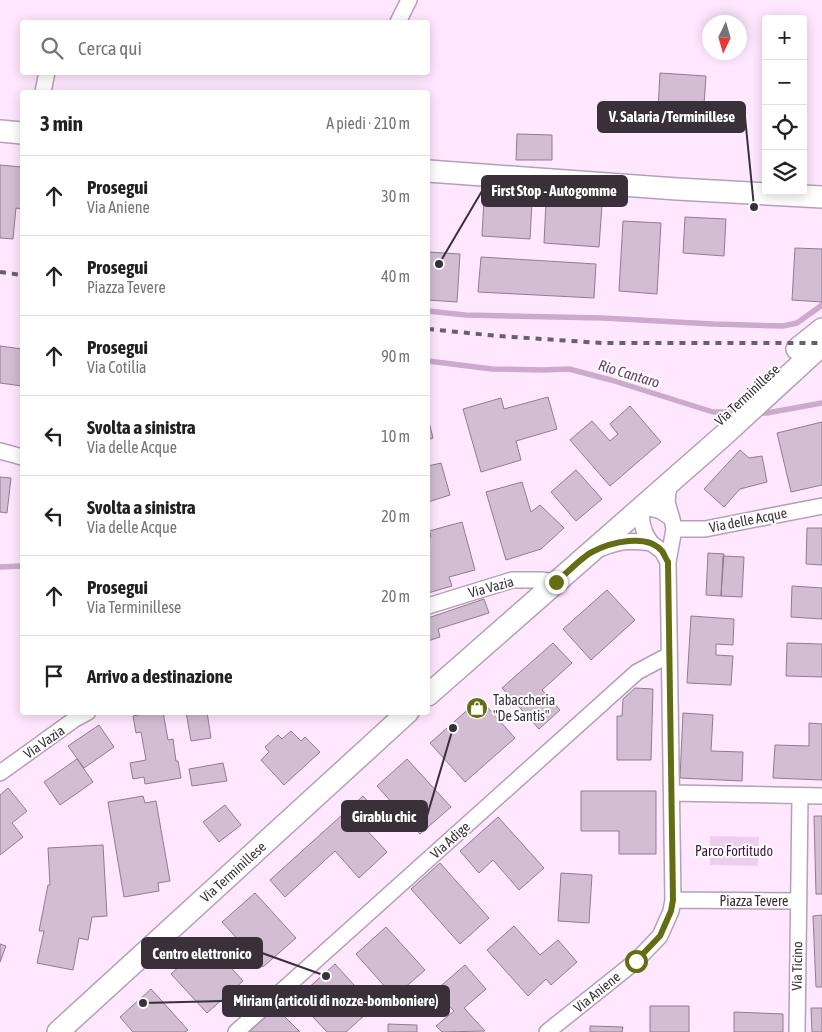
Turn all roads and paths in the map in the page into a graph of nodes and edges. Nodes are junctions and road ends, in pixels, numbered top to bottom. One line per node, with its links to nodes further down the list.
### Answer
1 (409, 0): 2 (street)
2 (399, 20)
3 (46, 75): 4 (street)
4 (43, 90)
5 (0, 131): 6 (main road)
6 (20, 133)
7 (430, 171): 8 (main road)
8 (822, 197)
9 (822, 328): 11 (main road, Via Terminillese)
10 (822, 346): 11 (main road, Via Terminillese)
11 (749, 403): 14 (main road, Via Terminillese)
12 (0, 451): 13 (street)
13 (20, 456)
14 (677, 476): 16 (main road, Via Terminillese); 17 (street)
15 (822, 506): 17 (street, Via delle Acque)
16 (641, 508): 17 (street, Via delle Acque); 18 (street); 19 (main road, Via Terminillese)
17 (673, 524): 20 (street)
18 (651, 543): 19 (street); 20 (street)
19 (591, 552): 21 (main road, Via Terminillese)
20 (668, 562): 23 (street)
21 (556, 582): 22 (street, Via Vazia); 24 (main road, Via Terminillese)
22 (430, 605)
23 (669, 656): 28 (street); 34 (street, Via Adige)
24 (430, 693)
25 (82, 715): 27 (street, Via Vazia)
26 (405, 715): 33 (main road, Via Terminillese)
27 (0, 773)
28 (672, 793): 29 (street); 31 (street)
29 (800, 796): 30 (street); 32 (street, Piazza Tevere)
30 (822, 796)
31 (673, 900): 32 (street, Piazza Tevere); 35 (street, Via Aniene)
32 (798, 901): 36 (street, Via Ticino)
33 (58, 1032)
34 (236, 1032)
35 (547, 1032)
36 (796, 1032)

